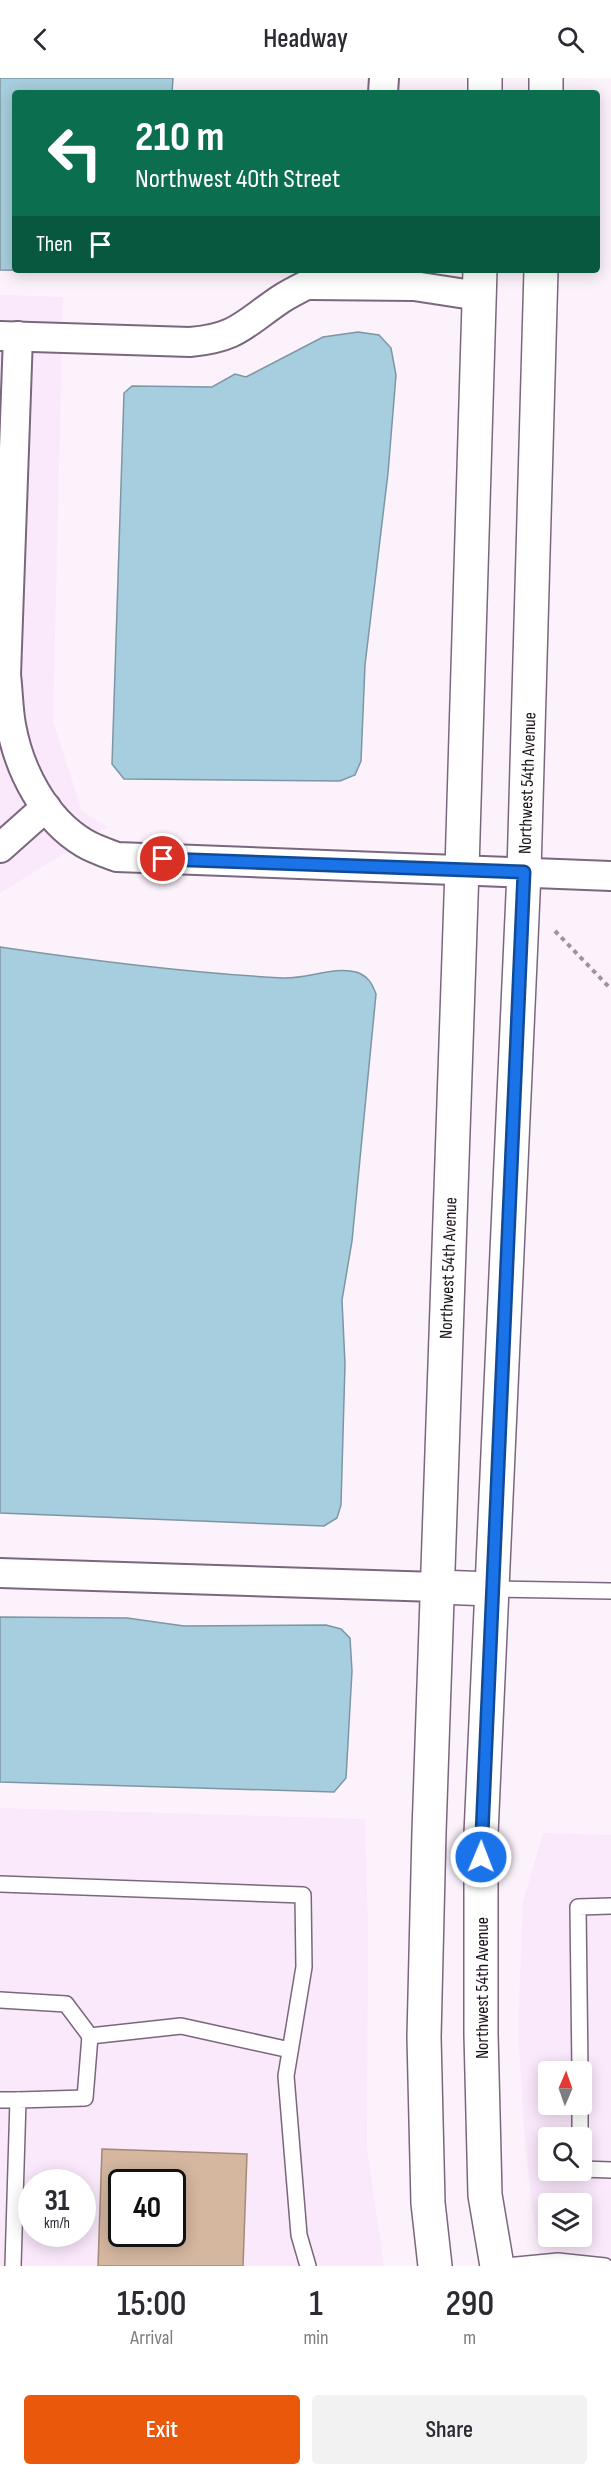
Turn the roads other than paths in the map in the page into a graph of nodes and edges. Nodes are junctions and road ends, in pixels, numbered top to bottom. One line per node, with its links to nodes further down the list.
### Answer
1 (541, 273): 8 (street, Northwest 54th Avenue)
2 (322, 277): 3 (street); 4 (street)
3 (479, 283): 7 (street, Northwest 54th Avenue)
4 (9, 336): 5 (street)
5 (46, 807): 6 (street); 7 (street)
6 (0, 848)
7 (462, 869): 8 (street); 11 (street, Northwest 54th Avenue)
8 (524, 872): 9 (street); 12 (street, Northwest 54th Avenue)
9 (611, 876)
10 (0, 1573): 11 (street)
11 (437, 1587): 12 (street); 26 (street, Northwest 54th Avenue)
12 (492, 1589): 13 (lane); 27 (street, Northwest 54th Avenue)
13 (611, 1591)
14 (0, 1884): 18 (lane)
15 (611, 1906): 19 (lane)
16 (0, 2000): 17 (lane)
17 (90, 2036): 18 (lane); 21 (lane)
18 (290, 2050): 25 (lane)
19 (580, 2061)
20 (0, 2100): 21 (lane)
21 (18, 2100): 24 (lane)
22 (592, 2169): 23 (lane)
23 (611, 2169)
24 (13, 2266)
25 (308, 2266)
26 (435, 2266)
27 (497, 2266)
28 (505, 2266): 29 (lane)
29 (605, 2266)

